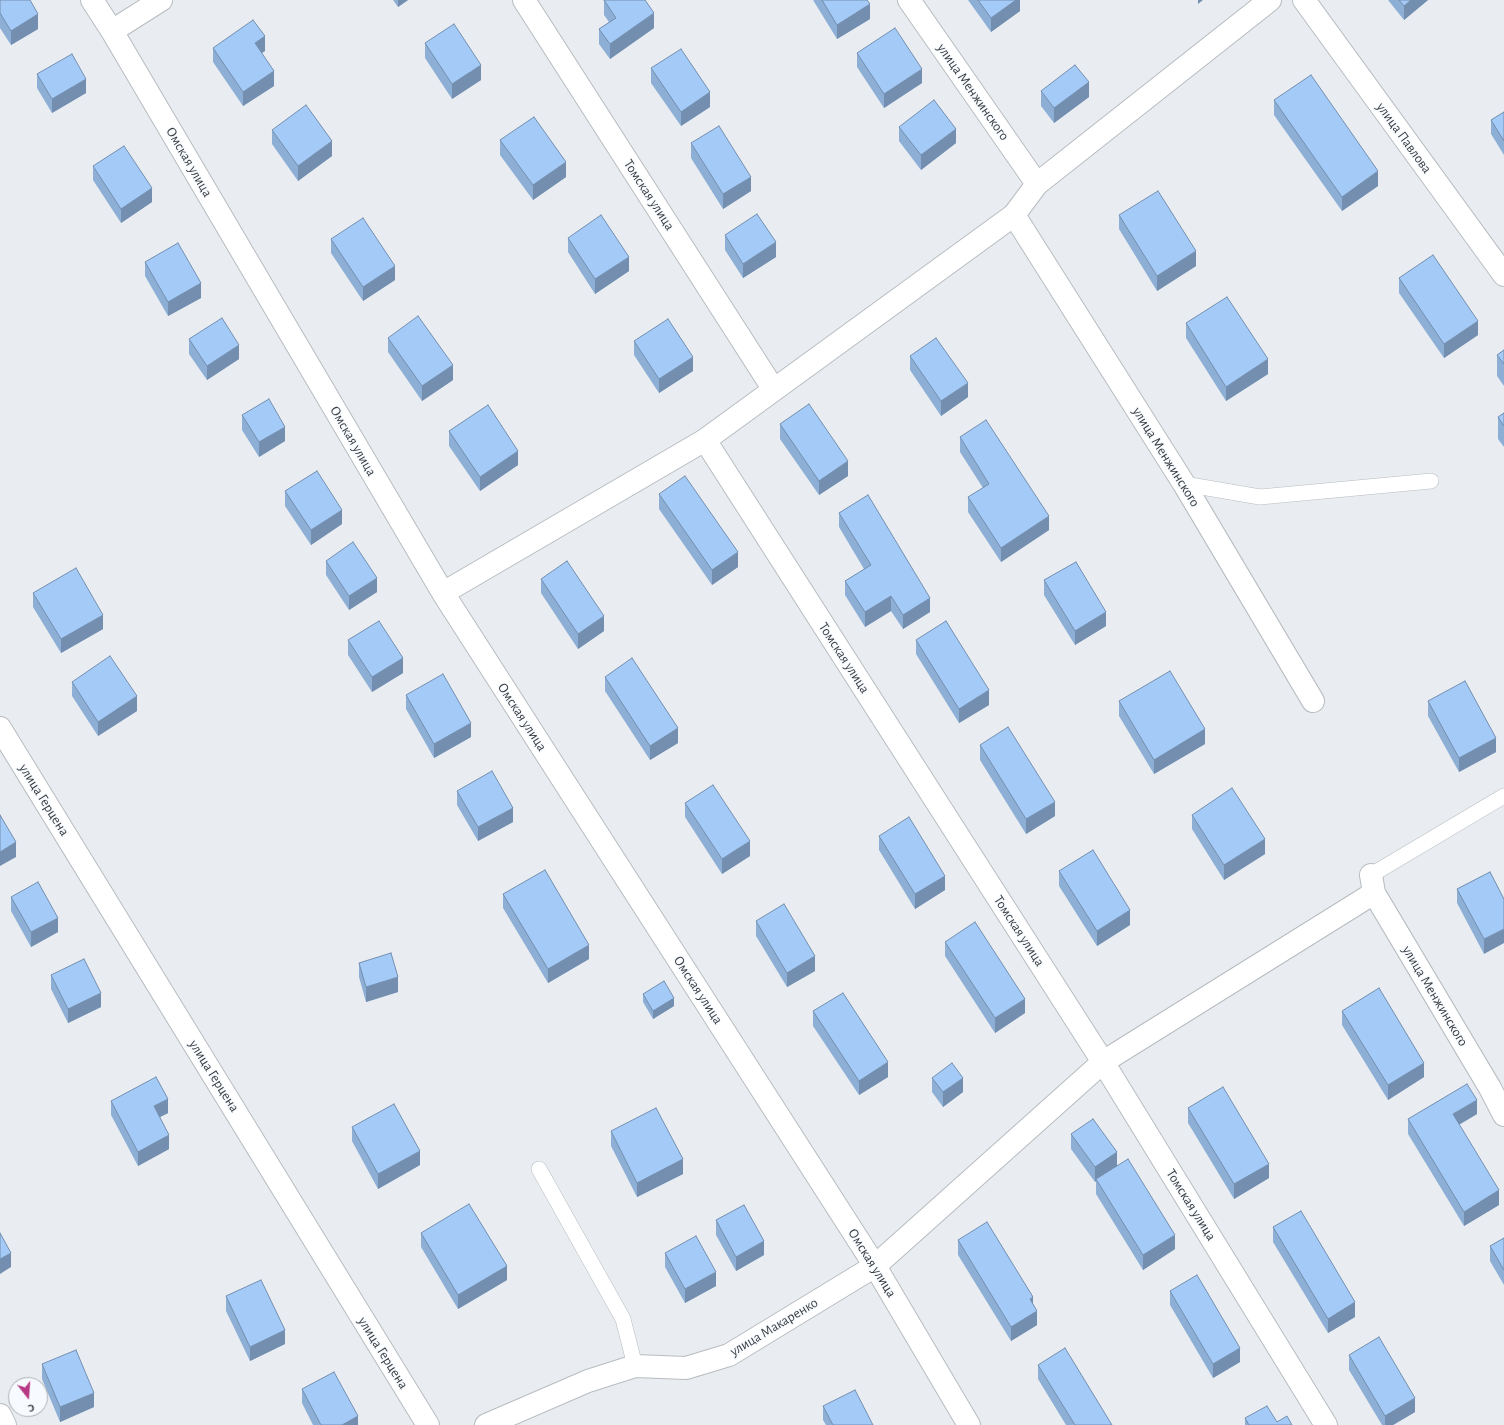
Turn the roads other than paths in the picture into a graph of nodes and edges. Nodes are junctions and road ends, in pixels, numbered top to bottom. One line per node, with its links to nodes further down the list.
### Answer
1 (92, 0): 7 (street, Омская улица)
2 (161, 0): 7 (street)
3 (524, 0): 11 (street, Томская улица)
4 (908, 0): 8 (street, улица Менжинского)
5 (1270, 0): 8 (street)
6 (1304, 0): 10 (street, улица Павлова)
7 (112, 31): 15 (street, Омская улица)
8 (1037, 184): 9 (street)
9 (1014, 215): 11 (street); 14 (street, улица Менжинского)
10 (1504, 275)
11 (774, 390): 12 (street)
12 (705, 440): 15 (street); 20 (street, Томская улица)
13 (1431, 481): 14 (lane)
14 (1184, 484): 16 (street, улица Менжинского)
15 (443, 593): 23 (street, Омская улица)
16 (1313, 701)
17 (0, 728): 27 (street, улица Герцена)
18 (1504, 796): 19 (lane)
19 (1373, 884): 20 (street, улица Макаренко); 21 (street, улица Менжинского)
20 (1103, 1062): 23 (street, улица Макаренко); 30 (street, Томская улица)
21 (1504, 1115)
22 (538, 1169): 24 (lane)
23 (875, 1266): 24 (street, улица Макаренко); 29 (street, Омская улица)
24 (635, 1366): 28 (street, улица Макаренко)
25 (0, 1415): 26 (street)
26 (5, 1425)
27 (428, 1425)
28 (486, 1425)
29 (969, 1425)
30 (1326, 1425)

